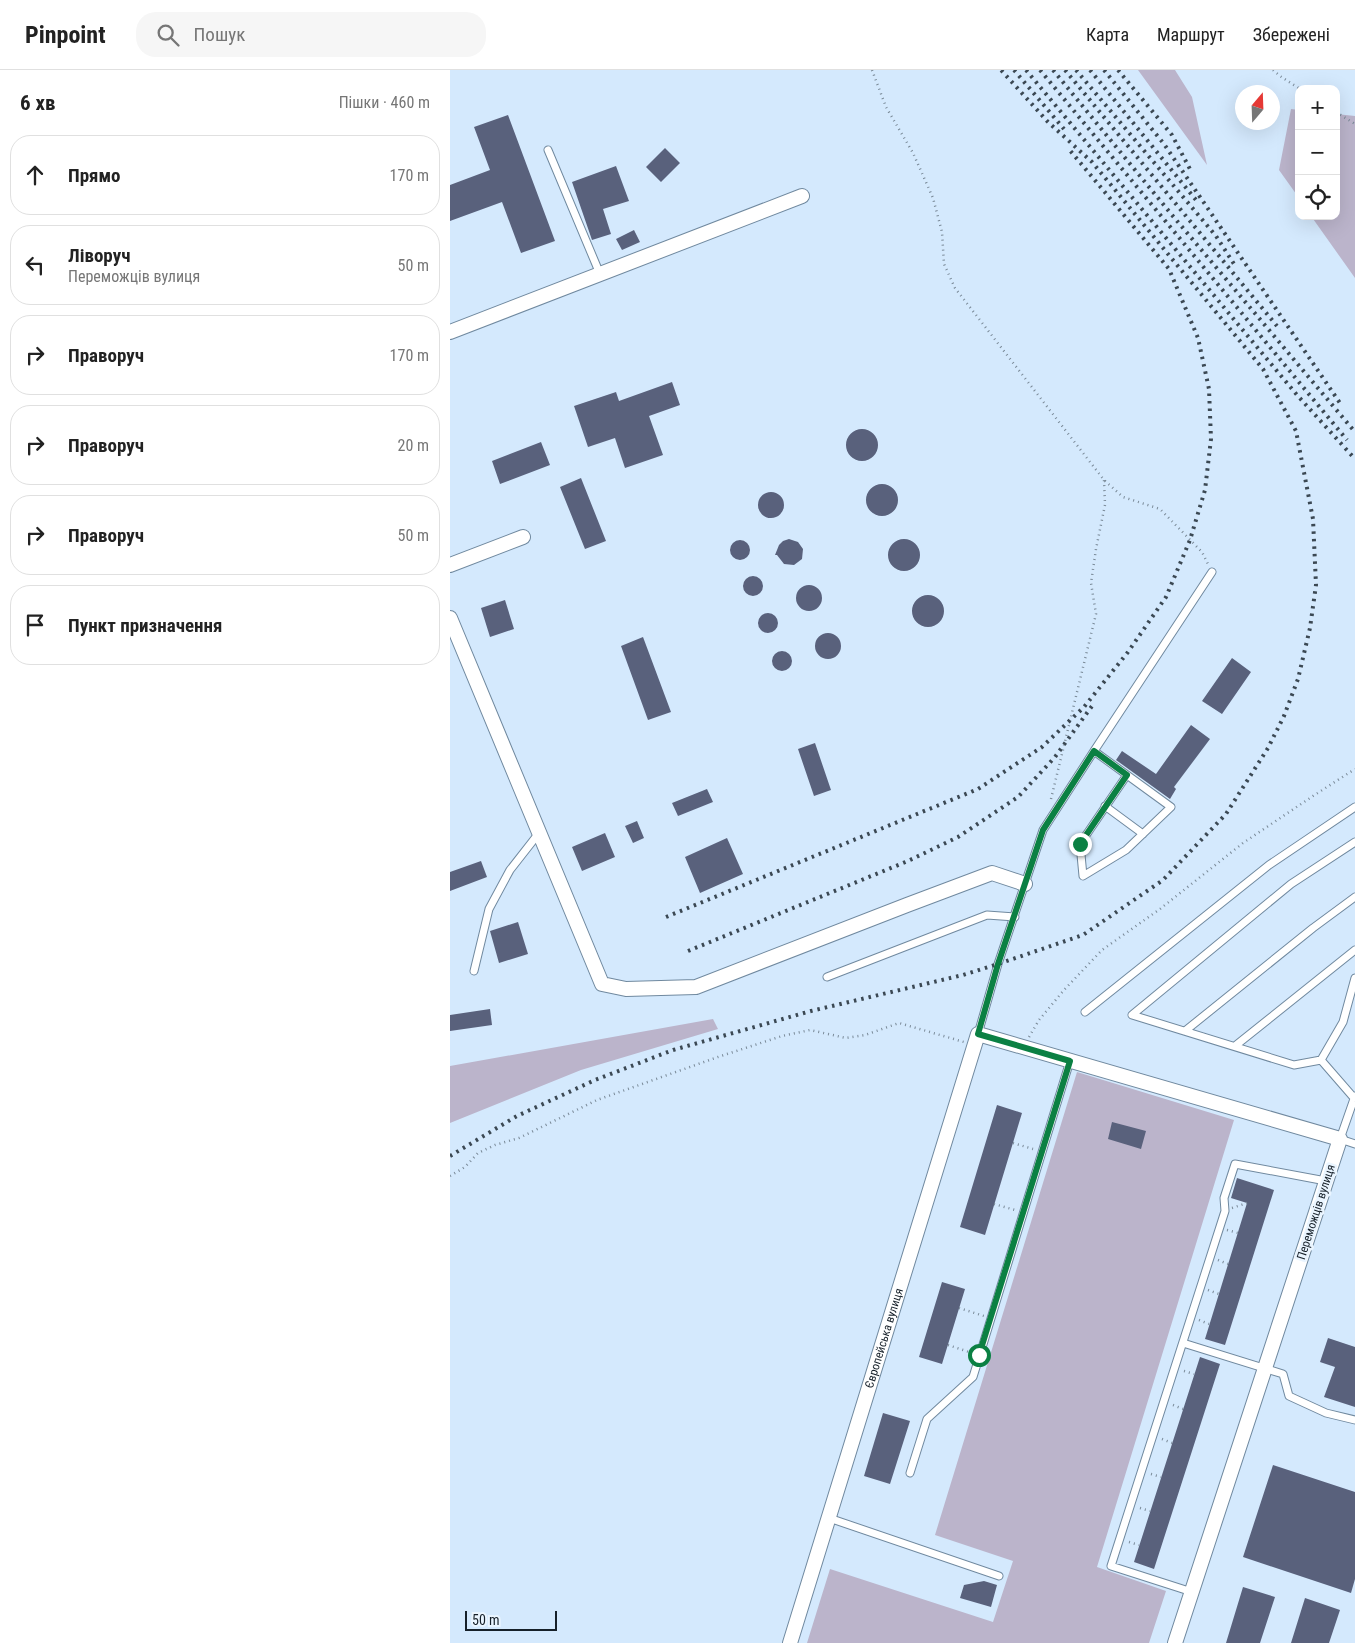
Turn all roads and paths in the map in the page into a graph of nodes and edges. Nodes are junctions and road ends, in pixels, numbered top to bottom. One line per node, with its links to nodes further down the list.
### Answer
1 (872, 70): 10 (path)
2 (1273, 70): 3 (path)
3 (1295, 86)
4 (1340, 115): 5 (path)
5 (1355, 124)
6 (548, 150): 8 (lane)
7 (802, 196): 8 (street)
8 (600, 274): 9 (street)
9 (450, 332)
10 (1104, 480): 13 (path); 18 (path)
11 (523, 537): 12 (street)
12 (450, 565)
13 (1212, 572): 15 (lane)
14 (450, 618): 21 (street)
15 (1094, 751): 17 (lane); 24 (lane)
16 (1355, 769): 35 (path)
17 (1127, 775): 19 (lane); 22 (lane)
18 (1050, 805)
19 (1105, 806): 22 (lane); 22 (lane)
20 (1355, 807): 31 (lane)
21 (540, 833): 24 (street); 28 (lane)
22 (1143, 834)
23 (1355, 842): 32 (lane)
24 (1026, 884): 26 (lane)
25 (1355, 897): 32 (lane)
26 (1015, 917): 29 (lane); 33 (lane)
27 (1355, 950): 34 (lane)
28 (474, 971)
29 (827, 977)
30 (1355, 978): 36 (lane)
31 (1085, 1012)
32 (1185, 1031): 34 (lane)
33 (976, 1040): 35 (street); 43 (path); 57 (street, Європейська вулиця)
34 (1235, 1046): 36 (lane)
35 (1023, 1047): 37 (street)
36 (1321, 1060): 38 (lane)
37 (1070, 1061): 39 (street); 42 (lane)
38 (1354, 1097): 39 (lane)
39 (1340, 1140): 41 (lane); 44 (street, Переможців вулиця)
40 (1013, 1143): 42 (path)
41 (1355, 1144)
42 (1042, 1152): 48 (lane)
43 (450, 1176)
44 (1326, 1181): 47 (lane); 54 (street, Переможців вулиця)
45 (1248, 1203): 47 (path)
46 (994, 1204): 48 (path)
47 (1225, 1211): 51 (lane)
48 (1023, 1213): 50 (lane)
49 (959, 1308): 50 (path)
50 (991, 1318): 53 (lane)
51 (1183, 1343): 54 (lane); 59 (lane)
52 (948, 1345): 53 (path)
53 (979, 1355): 56 (lane)
54 (1265, 1369): 55 (lane); 59 (street, Переможців вулиця)
55 (1355, 1420)
56 (910, 1473)
57 (829, 1518): 58 (lane); 60 (street, Європейська вулиця)
58 (999, 1576)
59 (1192, 1592): 61 (street, Переможців вулиця)
60 (790, 1643)
61 (1175, 1643)

